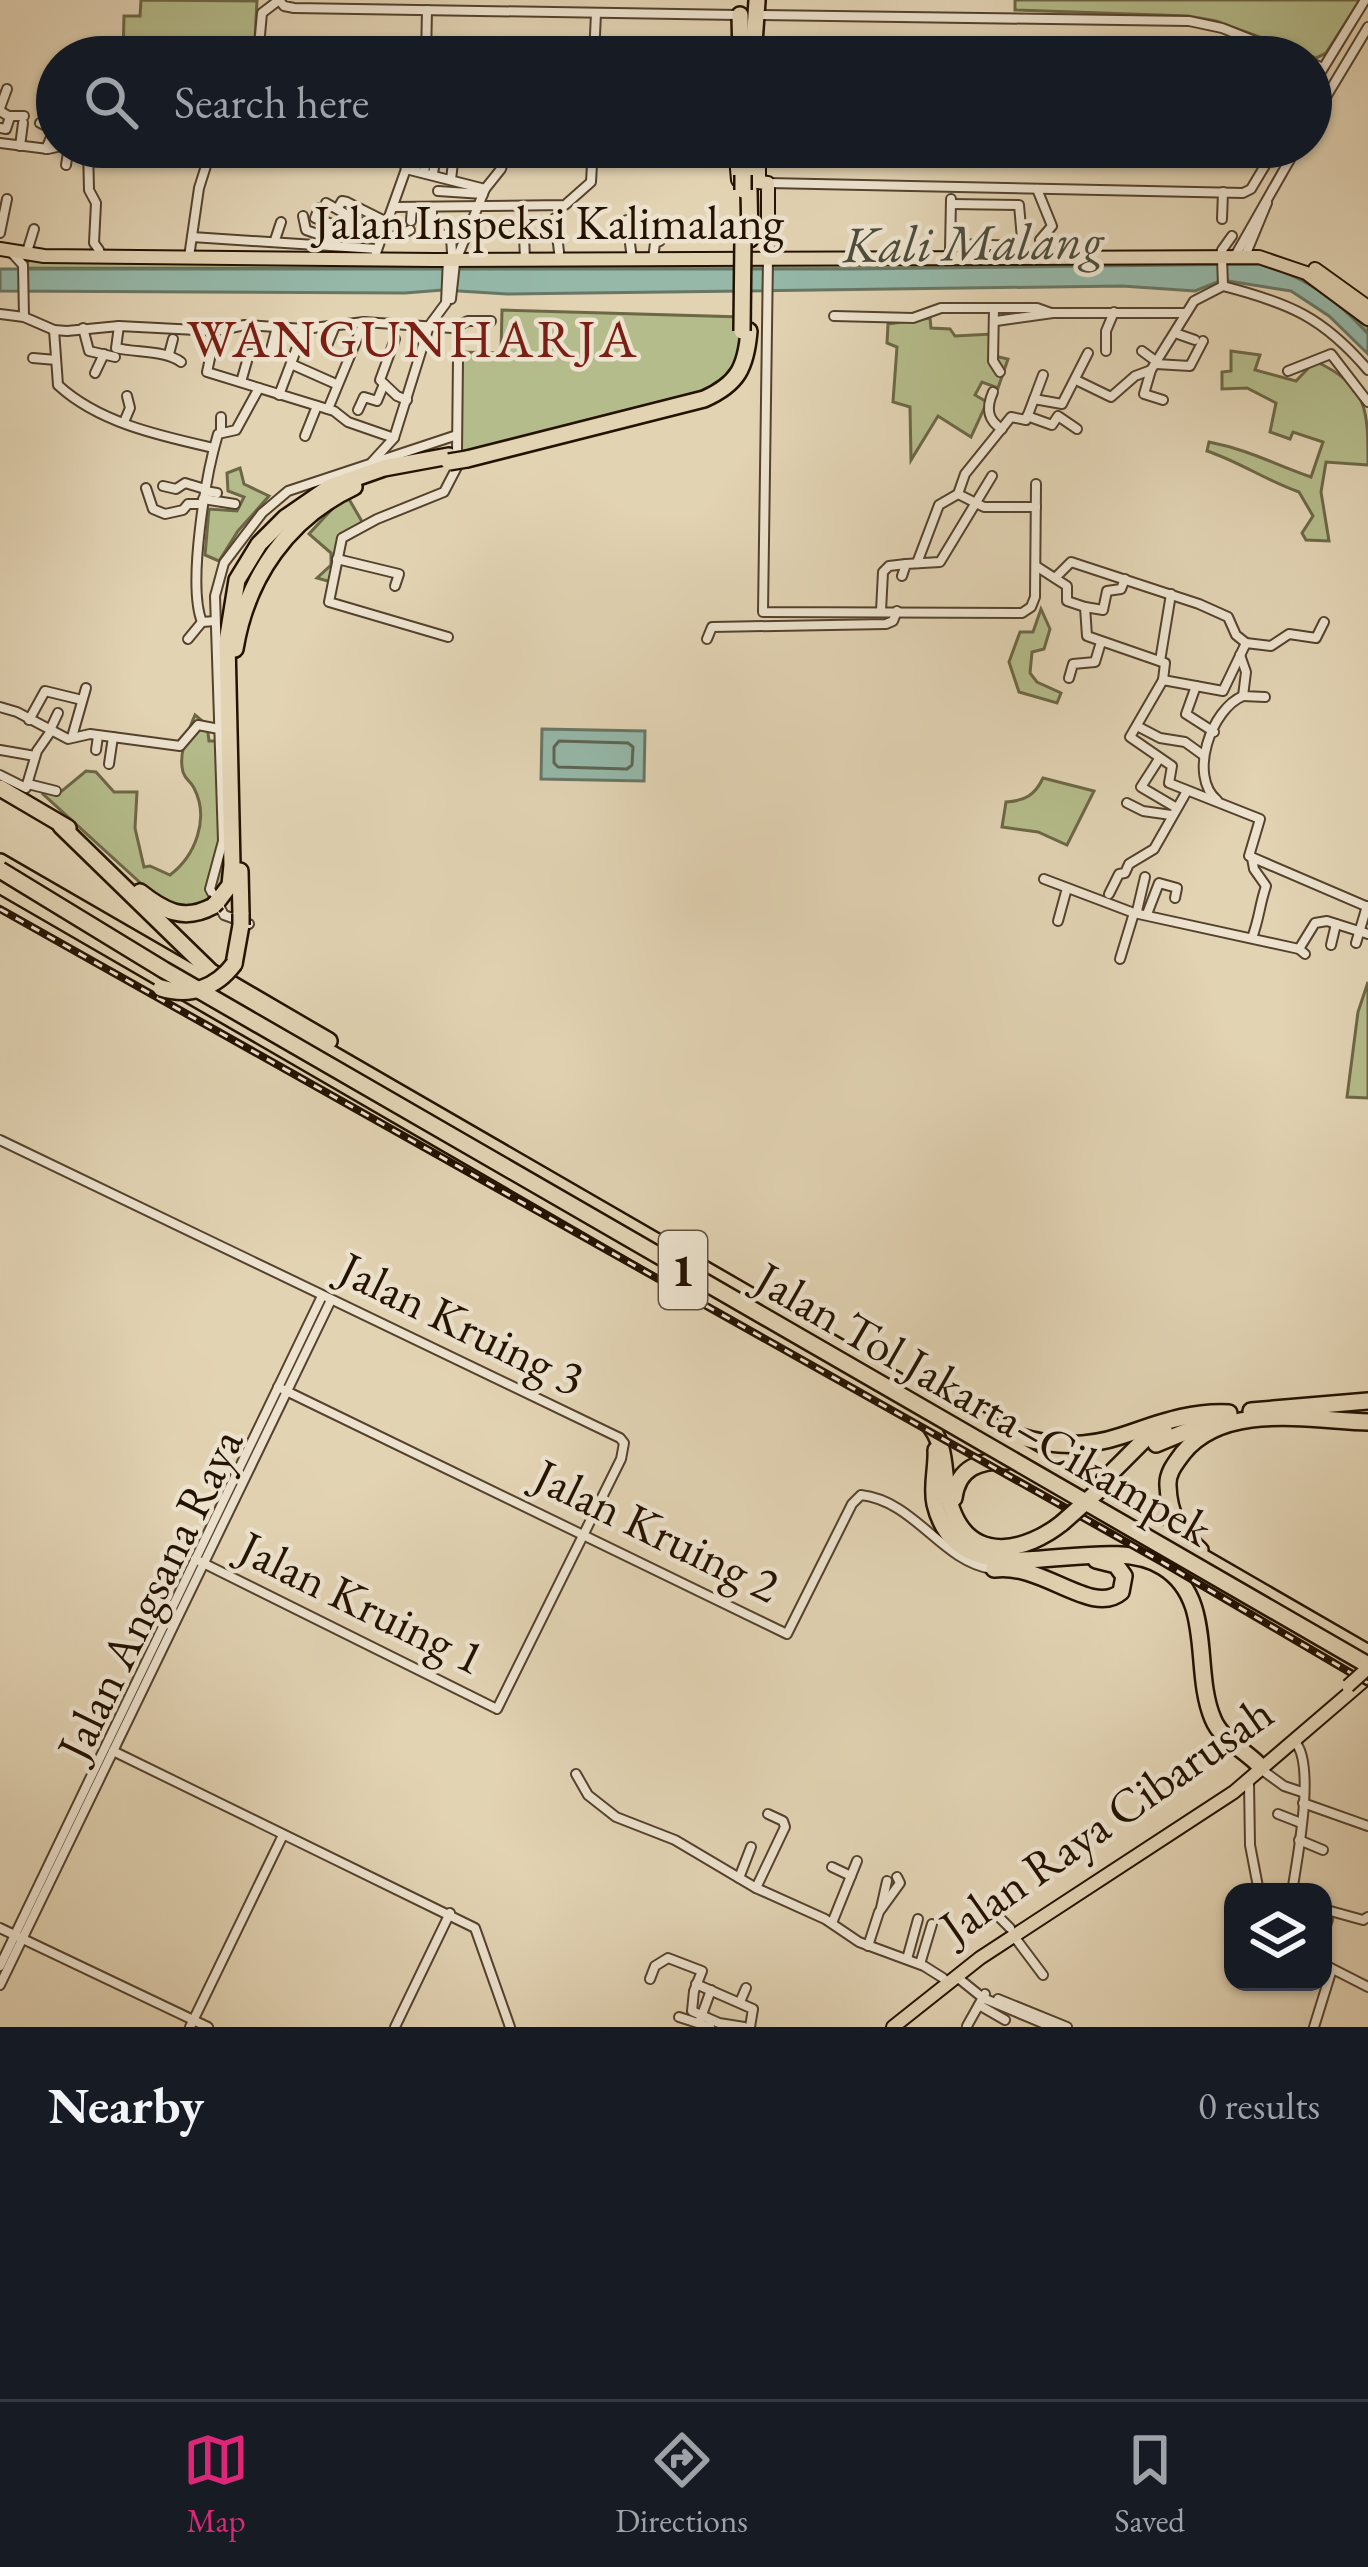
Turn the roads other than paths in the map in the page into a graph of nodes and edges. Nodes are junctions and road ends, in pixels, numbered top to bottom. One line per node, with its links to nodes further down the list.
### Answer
1 (279, 0): 4 (street); 7 (street)
2 (1365, 0): 11 (street)
3 (751, 7): 5 (street); 10 (street)
4 (427, 10): 5 (street); 8 (street)
5 (596, 13): 9 (street)
6 (1368, 27): 12 (street)
7 (260, 36)
8 (430, 36)
9 (595, 36)
10 (1242, 36)
11 (1332, 53)
12 (1332, 87)
13 (8, 89): 14 (street)
14 (0, 110): 15 (street)
15 (10, 116): 16 (street); 18 (street)
16 (0, 128)
17 (0, 143): 18 (street)
18 (20, 146): 19 (street)
19 (36, 147)
20 (88, 168): 64 (street)
21 (205, 168): 59 (street)
22 (429, 168): 31 (street)
23 (452, 168): 32 (street)
24 (502, 168): 37 (street)
25 (591, 168): 45 (street)
26 (748, 168): 33 (highway)
27 (755, 168): 33 (main road)
28 (1264, 168): 38 (street)
29 (1287, 168): 66 (street)
30 (406, 169): 31 (street); 41 (street)
31 (428, 173): 32 (street)
32 (451, 178): 37 (street)
33 (752, 183): 34 (street); 56 (highway); 69 (main road)
34 (1018, 188): 35 (street); 40 (street)
35 (1037, 189): 38 (street); 62 (street)
36 (438, 191): 37 (street)
37 (484, 191): 45 (street)
38 (1223, 192): 48 (street)
39 (7, 200): 63 (street)
40 (1019, 205): 58 (street); 61 (street)
41 (393, 207): 42 (street); 51 (street)
42 (412, 207): 43 (street); 57 (street)
43 (432, 207): 45 (street); 70 (street)
44 (338, 208): 51 (street); 54 (street); 57 (street)
45 (478, 208): 70 (street)
46 (304, 216): 54 (street)
47 (554, 218): 65 (street)
48 (1222, 219)
49 (627, 220): 67 (street)
50 (280, 222): 55 (street)
51 (387, 222): 57 (street)
52 (34, 229): 63 (street)
53 (515, 234): 68 (street)
54 (332, 241): 57 (street); 60 (street)
55 (268, 244): 59 (main road, Jalan Inspeksi Kalimalang); 60 (main road, Jalan Inspeksi Kalimalang)
56 (743, 246): 67 (main road, Jalan Inspeksi Kalimalang); 69 (main road, Jalan Inspeksi Kalimalang); 92 (highway, bridge)
57 (378, 247): 60 (main road, Jalan Inspeksi Kalimalang); 70 (main road, Jalan Inspeksi Kalimalang)
58 (951, 247): 61 (main road, Jalan Inspeksi Kalimalang); 69 (main road, Jalan Inspeksi Kalimalang)
59 (190, 248): 64 (main road, Jalan Inspeksi Kalimalang); 70 (main road, Jalan Inspeksi Kalimalang)
60 (312, 248)
61 (1023, 248): 62 (main road, Jalan Inspeksi Kalimalang)
62 (1044, 250): 66 (main road, Jalan Inspeksi Kalimalang)
63 (16, 252): 64 (main road, Jalan Inspeksi Kalimalang); 79 (street)
64 (107, 252)
65 (560, 252): 67 (main road, Jalan Inspeksi Kalimalang); 68 (main road, Jalan Inspeksi Kalimalang)
66 (1237, 253): 69 (main road, Jalan Inspeksi Kalimalang); 71 (street); 72 (main road, Jalan Inspeksi Kalimalang); 80 (main road, Jalan Inspeksi Kalimalang)
67 (632, 255): 68 (main road, Jalan Inspeksi Kalimalang)
68 (525, 256): 70 (main road, Jalan Inspeksi Kalimalang)
69 (768, 257): 92 (street)
70 (454, 259): 84 (street)
71 (1225, 285): 75 (street); 96 (street)
72 (1368, 307)
73 (994, 308): 77 (street); 78 (street); 82 (street)
74 (1114, 312): 75 (street); 77 (street); 99 (street)
75 (1186, 313): 93 (street)
76 (0, 314): 79 (street)
77 (1053, 314): 82 (street)
78 (834, 316)
79 (24, 317): 90 (street)
80 (1368, 319)
81 (490, 321): 84 (street)
82 (996, 321): 112 (street)
83 (364, 322): 84 (street); 86 (street); 118 (street)
84 (430, 324): 125 (street)
85 (119, 326): 88 (street); 91 (street); 102 (street)
86 (335, 326): 89 (street); 97 (street)
87 (277, 327): 89 (street); 91 (street); 117 (street)
88 (83, 328): 90 (street); 101 (street)
89 (304, 329): 109 (street)
90 (54, 330): 107 (street)
91 (216, 331): 117 (street)
92 (752, 331): 142 (highway); 162 (street)
93 (1174, 333): 110 (street); 110 (street)
94 (173, 339): 102 (street)
95 (394, 339): 119 (street)
96 (1342, 340): 103 (street); 111 (street)
97 (326, 348)
98 (1142, 351): 110 (street)
99 (1106, 352)
100 (1088, 353): 116 (street)
101 (104, 354): 104 (street); 114 (street)
102 (169, 354): 108 (street)
103 (1331, 354): 113 (street); 127 (street)
104 (115, 357)
105 (33, 358): 107 (street)
106 (458, 359): 137 (street)
107 (56, 360): 133 (street)
108 (182, 362)
109 (291, 364): 118 (street); 122 (street)
110 (1154, 365): 116 (street); 126 (street)
111 (1368, 370)
112 (1000, 371)
113 (1288, 371)
114 (95, 374)
115 (1042, 375): 124 (street)
116 (1075, 380): 124 (street)
117 (241, 382): 120 (street)
118 (337, 384): 129 (street)
119 (384, 384): 125 (street); 130 (street)
120 (259, 388): 122 (street); 136 (street)
121 (993, 392): 134 (street)
122 (279, 394): 128 (street)
123 (127, 395): 133 (street)
124 (1034, 399): 131 (street)
125 (407, 400): 139 (street)
126 (1163, 400)
127 (1368, 401)
128 (317, 406): 129 (street); 138 (street)
129 (328, 409): 139 (street)
130 (358, 410)
131 (1028, 416): 134 (street); 135 (street)
132 (221, 417): 136 (street)
133 (124, 422): 140 (street)
134 (1002, 429): 148 (street)
135 (1077, 429)
136 (221, 431): 140 (street)
137 (457, 435): 141 (street); 142 (street)
138 (305, 436)
139 (394, 438): 141 (street)
140 (214, 448): 149 (street)
141 (385, 454): 164 (street)
142 (458, 458): 153 (street); 205 (highway); 215 (highway)
143 (992, 476): 151 (street)
144 (1036, 484): 152 (street)
145 (163, 486): 149 (street)
146 (146, 488): 149 (street)
147 (217, 493): 149 (street)
148 (958, 494): 151 (street); 154 (street)
149 (204, 496): 150 (street); 165 (street)
150 (235, 504)
151 (974, 504): 152 (street); 154 (street)
152 (1036, 507): 155 (street)
153 (338, 559): 159 (street); 167 (street)
154 (912, 564): 156 (street); 162 (street)
155 (1036, 565): 157 (street); 163 (street)
156 (902, 576)
157 (1055, 578): 158 (street); 161 (street)
158 (1125, 579): 160 (street); 161 (street)
159 (395, 586)
160 (1171, 594): 171 (street); 173 (street)
161 (1084, 607): 170 (street)
162 (881, 611): 163 (street)
163 (897, 611): 169 (street)
164 (215, 621): 165 (street); 185 (street)
165 (202, 622): 168 (street)
166 (1324, 622): 171 (street)
167 (448, 637)
168 (188, 639)
169 (707, 639)
170 (1101, 641): 173 (street); 174 (street)
171 (1246, 643): 172 (street)
172 (1239, 653): 176 (street); 178 (street)
173 (1160, 661): 175 (street)
174 (1070, 678)
175 (1162, 680): 176 (street); 184 (street)
176 (1196, 686): 187 (street)
177 (86, 688): 180 (street)
178 (1243, 696): 179 (street); 187 (street)
179 (1265, 697)
180 (82, 700): 183 (street); 190 (street)
181 (0, 707): 183 (street)
182 (58, 713): 186 (street)
183 (29, 720): 186 (street)
184 (1137, 725): 193 (street); 195 (street)
185 (219, 729): 189 (street); 215 (street)
186 (50, 731): 190 (street); 194 (street)
187 (1214, 732): 193 (street)
188 (98, 736): 189 (street); 190 (street); 192 (street)
189 (113, 737): 196 (street)
190 (71, 739)
191 (0, 750): 194 (street)
192 (96, 750)
193 (1203, 755): 203 (street)
194 (35, 756): 198 (street)
195 (1159, 759): 200 (street); 204 (street)
196 (109, 764)
197 (0, 775): 198 (street)
198 (28, 784): 201 (street)
199 (0, 788): 205 (highway)
200 (1187, 790): 203 (street); 204 (street)
201 (56, 791)
202 (1126, 803): 204 (street)
203 (1219, 804): 206 (street)
204 (1173, 811): 211 (street)
205 (61, 826): 228 (highway)
206 (1252, 858): 213 (street); 219 (street)
207 (0, 875): 215 (highway, bridge); 227 (highway); 230 (highway, Jalan Tol Jakarta–Cikampek / 1); 237 (highway, Jalan Tol Jakarta–Cikampek / 1); 238 (highway, 1, bridge)
208 (1145, 877): 214 (street)
209 (1044, 879): 210 (street)
210 (1067, 888): 214 (street); 216 (street)
211 (1109, 894)
212 (1175, 898): 214 (street)
213 (1367, 907): 218 (street)
214 (1140, 913): 219 (street); 222 (street)
215 (244, 921)
216 (1058, 921)
217 (1336, 924): 218 (street); 219 (street); 221 (street)
218 (1363, 932): 220 (street)
219 (1251, 938)
220 (1356, 943)
221 (1331, 945)
222 (1120, 959)
223 (0, 1140): 224 (street, Jalan Kruing 3)
224 (327, 1298): 225 (street, Jalan Angsana Raya); 233 (street, Jalan Kruing 3)
225 (282, 1389): 233 (street, Jalan Kruing 2); 235 (street, Jalan Angsana Raya)
226 (1368, 1401): 228 (highway)
227 (913, 1413): 232 (highway); 234 (highway)
228 (1228, 1413): 231 (highway)
229 (1368, 1418): 231 (highway); 237 (highway)
230 (1008, 1462): 232 (highway); 238 (highway, Jalan Tol Jakarta–Cikampek / 1)
231 (1106, 1481): 232 (highway, bridge)
232 (1061, 1522)
233 (583, 1535): 236 (street, Jalan Kruing 2); 240 (street, Jalan Kruing 3)
234 (1070, 1558): 236 (highway); 243 (highway)
235 (200, 1562): 240 (street, Jalan Kruing 1); 242 (street, Jalan Angsana Raya)
236 (994, 1569)
237 (1240, 1578): 238 (highway, Jalan Tol Jakarta–Cikampek / 1)
238 (1368, 1665): 239 (main road, Jalan Raya Cibarusah, bridge)
239 (1351, 1688): 241 (main road, Jalan Raya Cibarusah); 243 (main road, Jalan Raya Cibarusah)
240 (497, 1709)
241 (1295, 1742): 243 (main road, Jalan Raya Cibarusah); 246 (street)
242 (109, 1749): 251 (street); 272 (street, Jalan Angsana Raya)
243 (1260, 1767): 245 (main road, Jalan Raya Cibarusah); 246 (street)
244 (576, 1774): 258 (street)
245 (1246, 1778): 260 (street); 271 (main road, Jalan Raya Cibarusah)
246 (1303, 1798): 249 (street); 250 (street)
247 (768, 1814): 262 (street)
248 (1278, 1814): 249 (street)
249 (1301, 1822): 252 (street)
250 (1368, 1826)
251 (283, 1834): 264 (street); 292 (street)
252 (1299, 1840): 254 (street); 261 (street)
253 (752, 1847): 258 (street)
254 (1323, 1850)
255 (857, 1861): 257 (street)
256 (832, 1867): 257 (street)
257 (851, 1876): 268 (street)
258 (739, 1878): 262 (street)
259 (892, 1879): 273 (street)
260 (1257, 1883)
261 (1293, 1883)
262 (756, 1888): 268 (street)
263 (1332, 1911): 266 (street)
264 (450, 1913): 293 (street); 296 (street)
265 (995, 1913): 271 (street)
266 (1368, 1917)
267 (918, 1919): 274 (street)
268 (832, 1923): 273 (street)
269 (932, 1924): 275 (street)
270 (0, 1928): 272 (street)
271 (1011, 1932): 278 (street); 279 (main road, Jalan Raya Cibarusah)
272 (18, 1937): 276 (street, Jalan Angsana Raya); 281 (street, Jalan Angsana Raya); 292 (street)
273 (868, 1946): 274 (street)
274 (907, 1959): 275 (street)
275 (920, 1964): 279 (street)
276 (0, 1966)
277 (1332, 1969): 283 (street)
278 (1043, 1975)
279 (949, 1977): 287 (street); 299 (main road, Jalan Raya Cibarusah); 300 (main road, Jalan Raya Cibarusah)
280 (650, 1979): 282 (street)
281 (0, 1984)
282 (696, 1984): 285 (street); 290 (street)
283 (1368, 1987)
284 (746, 1988): 288 (street)
285 (711, 1990): 288 (street); 290 (street)
286 (1322, 1991): 303 (street)
287 (982, 1997): 291 (street); 294 (street); 301 (street); 302 (street)
288 (740, 2002): 298 (street)
289 (679, 2017): 290 (street)
290 (700, 2019): 297 (street); 298 (street)
291 (1004, 2020)
292 (192, 2024): 295 (street)
293 (505, 2024)
294 (967, 2026)
295 (208, 2027)
296 (395, 2027)
297 (710, 2027)
298 (747, 2027)
299 (883, 2027)
300 (893, 2027)
301 (1052, 2027)
302 (1067, 2027)
303 (1314, 2027)

